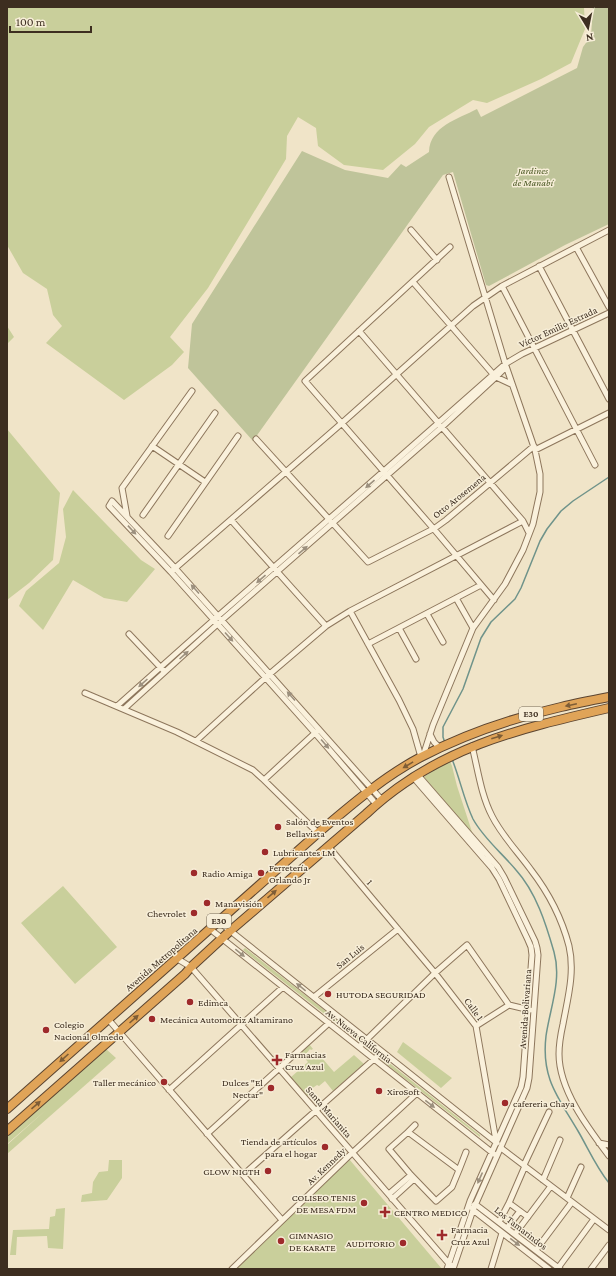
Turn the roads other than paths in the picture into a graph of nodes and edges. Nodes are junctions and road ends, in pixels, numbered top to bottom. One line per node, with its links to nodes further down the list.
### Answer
1 (449, 177): 10 (street)
2 (411, 230): 6 (street)
3 (609, 230): 4 (street)
4 (576, 246): 7 (street); 11 (street)
5 (450, 247): 6 (street)
6 (437, 260): 8 (street)
7 (539, 266): 9 (street); 14 (street)
8 (413, 282): 13 (street); 15 (street)
9 (502, 286): 10 (street); 16 (street)
10 (484, 298): 13 (street); 17 (street)
11 (609, 307)
12 (609, 314): 14 (street, Víctor Emilio Estrada)
13 (451, 325): 18 (street); 19 (street)
14 (573, 330): 16 (street, Víctor Emilio Estrada); 22 (street)
15 (359, 331): 18 (street); 25 (street)
16 (534, 348): 17 (street, Víctor Emilio Estrada); 27 (street)
17 (506, 365): 19 (street, Víctor Emilio Estrada); 20 (street)
18 (396, 374): 25 (street); 26 (street)
19 (495, 376): 20 (street); 26 (street, Víctor Emilio Estrada)
20 (511, 384): 31 (street)
21 (192, 391): 30 (street)
22 (609, 399)
23 (215, 413): 32 (street)
24 (609, 413): 27 (street, Otto Arosemena)
25 (342, 423): 34 (street); 35 (street)
26 (441, 425): 35 (street, Víctor Emilio Estrada); 37 (street)
27 (576, 429): 31 (street, Otto Arosemena); 33 (street)
28 (238, 436): 36 (street)
29 (256, 439): 34 (street)
30 (152, 446): 32 (street); 39 (street)
31 (534, 448): 37 (street, Otto Arosemena); 44 (street)
32 (179, 464): 36 (street); 38 (street)
33 (595, 465)
34 (286, 471): 40 (street); 41 (street)
35 (386, 473): 41 (street, Víctor Emilio Estrada); 43 (street)
36 (205, 482): 45 (street)
37 (490, 483): 42 (street); 43 (street, Otto Arosemena)
38 (143, 515)
39 (127, 516): 47 (street); 49 (street, one-way to 49)
40 (230, 520): 47 (street); 48 (street)
41 (331, 521): 43 (street, Otto Arosemena); 48 (street, Víctor Emilio Estrada)
42 (523, 521): 44 (street); 46 (street)
43 (434, 528): 46 (street)
44 (529, 533): 52 (street)
45 (168, 536)
46 (457, 556): 50 (street); 53 (street)
47 (176, 568): 49 (street); 55 (street, one-way to 47)
48 (276, 570): 55 (street, one-way to 55); 57 (street); 59 (street)
49 (171, 572): 56 (street)
50 (481, 585): 51 (street); 52 (street)
51 (456, 598): 54 (street); 61 (street)
52 (494, 600): 61 (street)
53 (350, 611): 59 (street); 64 (street)
54 (427, 614): 60 (street); 63 (street)
55 (218, 616): 56 (street); 57 (street)
56 (214, 620): 58 (street); 66 (street)
57 (222, 620): 58 (street); 68 (street)
58 (218, 624): 67 (street, one-way to 58); 69 (street, one-way to 69)
59 (326, 626): 68 (street)
60 (399, 628): 64 (street); 65 (street)
61 (473, 628): 77 (street)
62 (129, 634): 66 (street)
63 (443, 642)
64 (368, 644): 81 (street)
65 (416, 659)
66 (160, 668): 67 (street); 72 (street, one-way to 72)
67 (165, 672): 74 (street)
68 (271, 674): 69 (street); 75 (street, one-way to 68)
69 (265, 678): 76 (street); 78 (street)
70 (85, 693): 72 (street)
71 (609, 697): 80 (highway, Avenida Metropolitana / E30, one-way to 80)
72 (117, 706): 74 (street)
73 (609, 708): 79 (highway, E30, one-way to 73)
74 (124, 709): 78 (street)
75 (320, 728): 76 (street); 84 (street)
76 (315, 733): 83 (street); 84 (street, one-way to 84)
77 (430, 734): 80 (street); 81 (street)
78 (196, 741): 83 (street)
79 (472, 746): 82 (highway, E30); 122 (street)
80 (441, 747): 81 (highway, Avenida Metropolitana / E30)
81 (422, 757): 84 (highway, Avenida Metropolitana / E30, one-way to 84)
82 (415, 776): 85 (highway, E30); 99 (street, Avenida Bolivariana); 100 (street, Avenida Bolivariana)
83 (264, 780): 86 (street)
84 (370, 790): 85 (street); 86 (highway, Avenida Metropolitana / E30)
85 (379, 802): 87 (highway, E30)
86 (318, 833): 88 (highway, Avenida Metropolitana / E30)
87 (328, 846): 90 (street, 1); 91 (highway, E30, one-way to 87)
88 (218, 921): 89 (highway, Avenida Metropolitana / E30); 91 (street, Av. Nueva California)
89 (210, 929): 92 (street, Av. Nueva California); 93 (highway, Avenida Metropolitana / E30)
90 (398, 929): 95 (street, Calle 1); 97 (street, San Luis)
91 (230, 931): 92 (highway, E30); 97 (street, Av. Nueva California, one-way to 91)
92 (222, 938): 94 (highway, E30); 96 (street, Av. Nueva California, one-way to 96)
93 (176, 958): 94 (street, Santa Marianita); 101 (highway, Avenida Metropolitana / E30)
94 (191, 967): 103 (street, Santa Marianita); 105 (highway, E30, one-way to 94)
95 (435, 973): 98 (street); 104 (street, Calle 1); 106 (street)
96 (283, 987): 102 (street, Av. Nueva California); 103 (street)
97 (314, 997): 106 (street, Av. Nueva California)
98 (509, 1005): 99 (street); 104 (street)
99 (528, 1009): 100 (street); 121 (street, Avenida Bolivariana)
100 (534, 1010): 124 (street, Avenida Bolivariana)
101 (108, 1019): 105 (street); 113 (highway, Avenida Metropolitana / E30, one-way to 113)
102 (329, 1023): 107 (street, Av. Nueva California); 110 (street)
103 (241, 1024): 110 (street, Santa Marianita); 111 (street)
104 (476, 1026): 121 (street, Calle 1)
105 (119, 1032): 111 (street); 117 (highway, E30, one-way to 105)
106 (367, 1039): 107 (street); 108 (street, Av. Nueva California)
107 (359, 1047): 109 (street, Av. Nueva California)
108 (382, 1052): 109 (street); 121 (street, Av. Nueva California)
109 (374, 1059): 112 (street, Av. Nueva California); 114 (street)
110 (279, 1068): 114 (street, Santa Marianita); 119 (street)
111 (169, 1090): 119 (street)
112 (417, 1093): 125 (street, Av. Kennedy); 127 (street, Av. Nueva California, one-way to 127)
113 (7, 1109)
114 (316, 1111): 125 (street, Santa Marianita); 133 (street)
115 (549, 1112): 130 (street)
116 (415, 1125): 118 (street)
117 (7, 1131)
118 (408, 1132): 132 (street); 134 (street)
119 (207, 1134): 133 (street)
120 (560, 1140): 135 (street)
121 (496, 1142): 124 (street, Av. Nueva California); 127 (street, Avenida Bolivariana)
122 (599, 1142): 123 (street); 129 (street)
123 (609, 1145)
124 (501, 1147): 128 (street, Avenida Bolivariana); 130 (street, Av. Nueva California)
125 (352, 1152): 137 (street, Santa Marianita); 145 (street, Av. Kennedy)
126 (466, 1152): 132 (street)
127 (492, 1152): 128 (street, Av. Nueva California); 141 (street, Avenida Bolivariana, one-way to 141)
128 (497, 1156): 141 (street, Avenida Bolivariana)
129 (609, 1156)
130 (525, 1166): 135 (street, Av. Nueva California); 140 (street)
131 (581, 1167): 138 (street)
132 (459, 1170): 134 (street)
133 (243, 1175): 145 (street)
134 (412, 1177): 137 (street)
135 (543, 1180): 136 (street, Av. Nueva California)
136 (551, 1186): 138 (street, Av. Nueva California); 143 (street)
137 (391, 1196): 153 (street, Santa Marianita)
138 (567, 1198): 139 (street, Av. Nueva California)
139 (572, 1202): 144 (street, Av. Nueva California); 152 (street)
140 (509, 1203): 142 (street); 146 (street)
141 (471, 1206): 146 (street, Los Tamarindos); 149 (street, Los Tamarindos); 153 (street, Avenida Bolivariana); 156 (street, Avenida Bolivariana)
142 (520, 1211): 143 (street); 147 (street)
143 (528, 1217): 150 (street)
144 (594, 1219): 148 (street, Av. Nueva California); 154 (street)
145 (282, 1220): 155 (street, Av. Kennedy)
146 (499, 1222): 147 (street, Los Tamarindos)
147 (507, 1228): 150 (street, Los Tamarindos)
148 (609, 1230)
149 (502, 1233): 157 (street); 158 (street, Los Tamarindos, one-way to 158)
150 (515, 1234): 152 (street, Los Tamarindos)
151 (609, 1245): 159 (street)
152 (536, 1250): 154 (street, Los Tamarindos)
153 (448, 1266): 156 (street, Santa Marianita)
154 (559, 1268)
155 (232, 1269)
156 (453, 1269)
157 (491, 1269)
158 (549, 1269)
159 (591, 1269)

